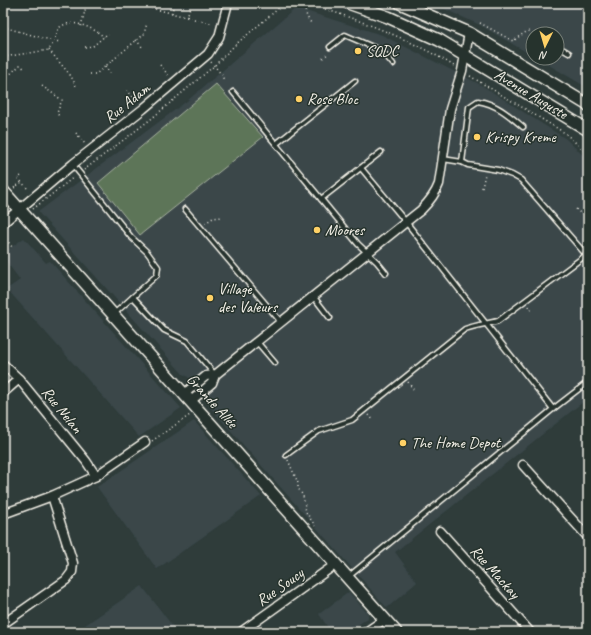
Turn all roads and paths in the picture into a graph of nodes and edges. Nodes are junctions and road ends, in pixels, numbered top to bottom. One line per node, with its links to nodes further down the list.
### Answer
1 (87, 3): 17 (path)
2 (132, 3): 11 (path)
3 (174, 3): 11 (path)
4 (228, 3): 65 (street, Rue Adam)
5 (285, 3): 40 (path, Rue Adam)
6 (303, 3): 14 (path)
7 (306, 3): 36 (path)
8 (348, 3): 32 (main road, Avenue Auguste)
9 (400, 3): 19 (main road, Avenue Auguste)
10 (190, 7): 12 (path)
11 (172, 14): 12 (path)
12 (187, 17): 16 (path)
13 (147, 23): 24 (path)
14 (311, 23)
15 (480, 23): 20 (path)
16 (214, 24)
17 (81, 26): 22 (path); 23 (path)
18 (3, 27): 23 (path)
19 (469, 33): 32 (street); 54 (main road, Avenue Auguste)
20 (525, 33)
21 (110, 35): 22 (path)
22 (104, 37): 26 (path)
23 (54, 40): 25 (path); 29 (path)
24 (136, 40): 27 (path); 38 (path)
25 (61, 42)
26 (85, 47)
27 (143, 48)
28 (332, 48): 34 (path); 37 (lane)
29 (49, 50): 33 (path); 50 (path)
30 (565, 51): 31 (lane)
31 (569, 53)
32 (465, 55): 57 (main road, Avenue Auguste); 63 (street)
33 (3, 57)
34 (323, 58)
35 (211, 62): 40 (path)
36 (448, 62)
37 (393, 64)
38 (105, 66): 42 (path); 43 (path)
39 (160, 66): 44 (path)
40 (214, 66): 47 (path); 68 (path, Rue Adam)
41 (25, 69): 46 (path)
42 (110, 73)
43 (90, 74)
44 (169, 76)
45 (474, 78): 62 (path, Avenue Auguste)
46 (5, 79)
47 (224, 80)
48 (355, 81): 60 (lane)
49 (42, 86): 55 (path)
50 (76, 86)
51 (126, 90): 53 (path)
52 (233, 92): 60 (lane)
53 (137, 102)
54 (588, 105)
55 (59, 116)
56 (523, 128): 64 (lane)
57 (588, 130)
58 (76, 133): 59 (path)
59 (86, 144)
60 (276, 144): 75 (lane)
61 (381, 152): 67 (lane)
62 (588, 154)
63 (442, 159): 64 (lane); 82 (street)
64 (462, 162): 66 (lane)
65 (73, 164): 80 (street, Rue Adam); 93 (lane)
66 (481, 167): 72 (path); 90 (lane)
67 (361, 168): 75 (lane); 82 (lane)
68 (85, 169)
69 (21, 176): 71 (path)
70 (74, 177): 78 (path)
71 (22, 182): 73 (path); 74 (path)
72 (482, 188)
73 (28, 189)
74 (8, 190): 80 (main road, Grande Allée)
75 (321, 199): 89 (lane)
76 (588, 207): 79 (path)
77 (185, 208): 84 (lane)
78 (34, 209)
79 (576, 209)
80 (20, 210): 83 (street, Rue Adam); 94 (main road, Grande Allée)
81 (222, 217): 84 (path)
82 (406, 222): 89 (street); 97 (lane)
83 (3, 223)
84 (200, 226): 96 (lane)
85 (4, 236): 86 (path)
86 (6, 240): 87 (path); 88 (path)
87 (3, 246)
88 (12, 247)
89 (367, 253): 91 (lane); 92 (street)
90 (587, 256): 97 (lane)
91 (386, 273)
92 (313, 296): 95 (lane); 96 (street)
93 (133, 297): 94 (lane); 101 (lane)
94 (114, 314): 105 (main road, Grande Allée)
95 (330, 318)
96 (281, 322): 98 (street)
97 (486, 324): 106 (lane); 110 (lane)
98 (256, 341): 99 (lane); 101 (street)
99 (274, 363)
100 (3, 364): 102 (street, Rue Nelan)
101 (215, 375): 105 (street)
102 (19, 379): 104 (street); 112 (street, Rue Nelan)
103 (588, 382): 106 (lane)
104 (3, 393)
105 (188, 397): 118 (main road, Grande Allée)
106 (553, 409): 119 (lane)
107 (191, 414): 108 (path)
108 (154, 440)
109 (145, 442): 112 (street)
110 (286, 455): 115 (path)
111 (522, 465): 117 (street)
112 (96, 476): 113 (street)
113 (52, 496): 114 (street); 121 (street)
114 (3, 514)
115 (316, 528)
116 (440, 531): 125 (street, Rue Mackay)
117 (588, 537)
118 (336, 564): 119 (main road, Grande Allée); 122 (street, Rue Soucy)
119 (348, 577): 120 (main road, Grande Allée)
120 (385, 619): 123 (street); 124 (main road, Grande Allée)
121 (3, 624)
122 (240, 632)
123 (366, 632)
124 (396, 632)
125 (530, 632)

